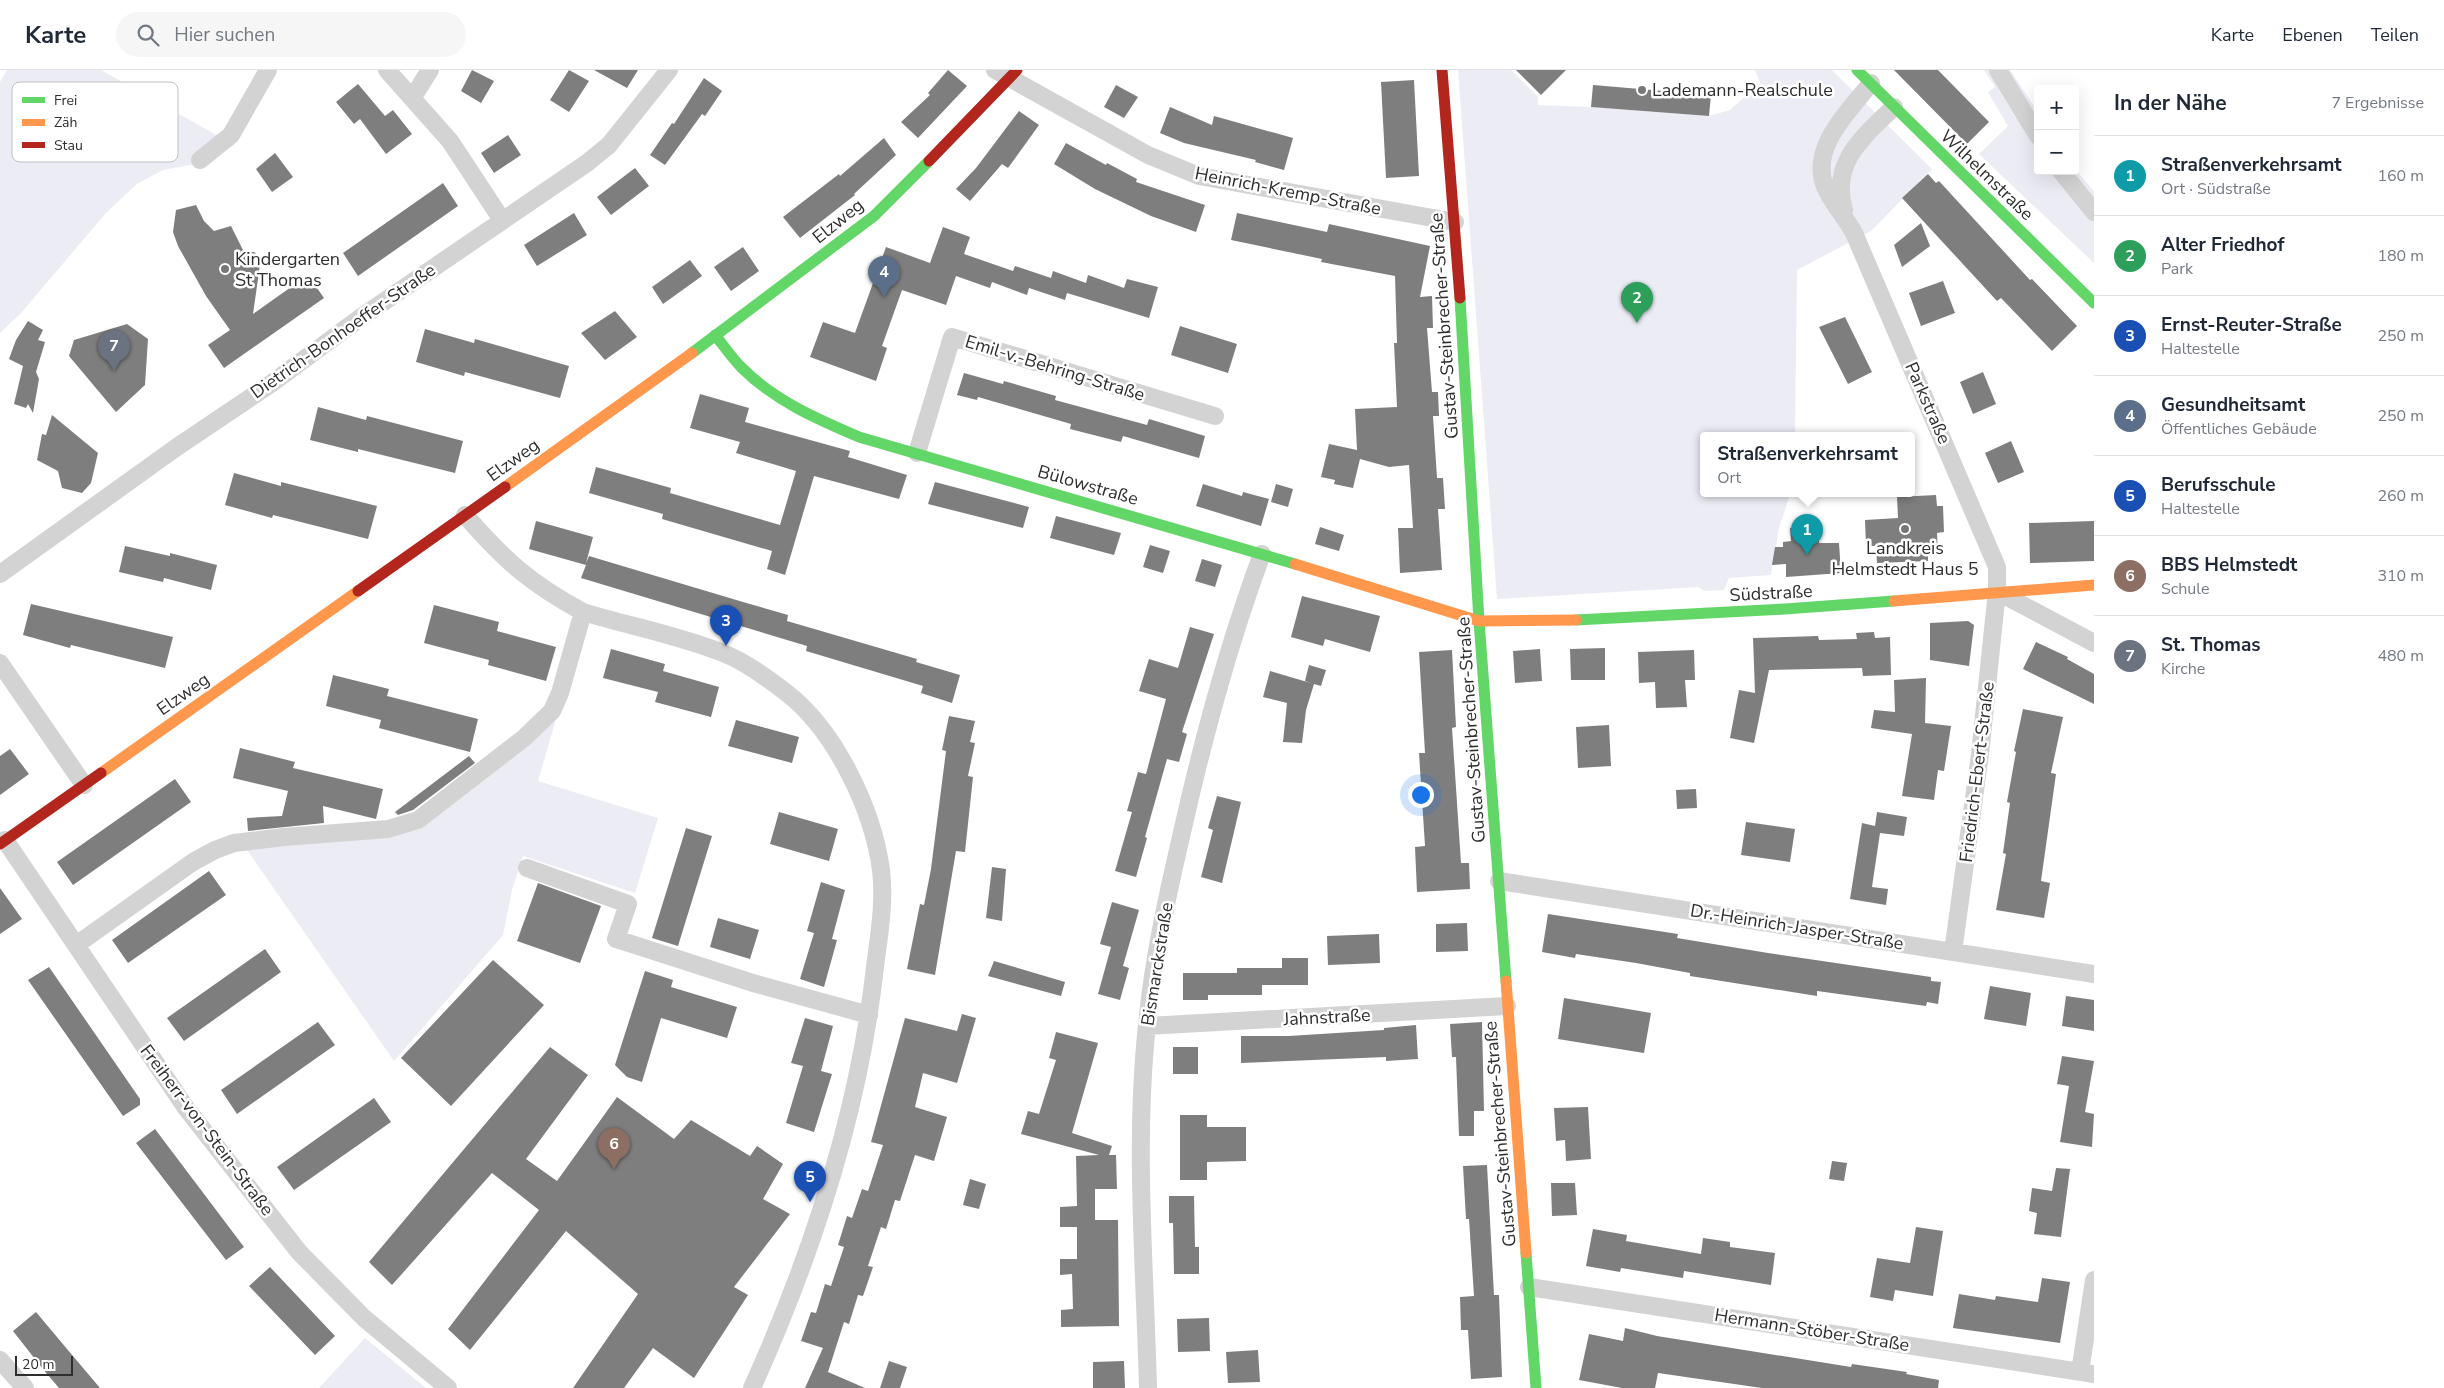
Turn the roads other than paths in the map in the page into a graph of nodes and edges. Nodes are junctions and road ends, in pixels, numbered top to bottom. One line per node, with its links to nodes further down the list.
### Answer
1 (268, 70): 13 (street)
2 (387, 70): 10 (street)
3 (430, 70): 10 (street)
4 (669, 70): 17 (street, Dietrich-Bonhoeffer-Straße)
5 (1442, 70): 18 (street, Gustav-Steinbrecher-Straße)
6 (1857, 70): 9 (street, Wilhelmstraße)
7 (1998, 70): 12 (street)
8 (1007, 73): 18 (street, Heinrich-Kremp-Straße); 20 (street, Elzweg)
9 (1871, 84): 11 (street, Wilhelmstraße); 16 (street, Parkstraße)
10 (413, 97): 17 (street)
11 (1894, 106): 16 (street, Parkstraße); 19 (street, Wilhelmstraße)
12 (2034, 130)
13 (200, 160)
14 (2064, 175): 15 (street)
15 (2094, 212)
16 (1846, 218): 27 (street, Parkstraße)
17 (502, 220): 25 (street, Dietrich-Bonhoeffer-Straße)
18 (1455, 222): 29 (street, Gustav-Steinbrecher-Straße)
19 (2094, 303)
20 (715, 335): 22 (street, Bülowstraße); 23 (street, Elzweg)
21 (1215, 416): 22 (street, Emil-v.-Behring-Straße)
22 (917, 453): 24 (street, Bülowstraße)
23 (465, 515): 28 (street); 32 (street, Elzweg)
24 (1262, 554): 29 (street, Bülowstraße); 41 (street, Bismarckstraße)
25 (0, 574)
26 (2094, 585): 27 (street, Südstraße)
27 (1997, 592): 29 (street, Südstraße); 30 (street); 37 (street, Friedrich-Ebert-Straße)
28 (583, 612): 36 (street); 40 (street)
29 (1479, 621): 35 (street, Gustav-Steinbrecher-Straße)
30 (2094, 643)
31 (0, 663): 32 (street)
32 (84, 785): 33 (street, Elzweg)
33 (2, 842): 36 (street, Freiherr-von-Stein-Straße)
34 (527, 868): 40 (street)
35 (1499, 881): 37 (street, Dr.-Heinrich-Jasper-Straße); 39 (street, Gustav-Steinbrecher-Straße)
36 (76, 945): 47 (street, Freiherr-von-Stein-Straße)
37 (1953, 952): 38 (street, Dr.-Heinrich-Jasper-Straße)
38 (2094, 974)
39 (1507, 1006): 41 (street, Jahnstraße); 43 (street, Gustav-Steinbrecher-Straße)
40 (869, 1015): 48 (street)
41 (1147, 1026): 49 (street, Bismarckstraße)
42 (2094, 1280): 45 (street)
43 (1530, 1287): 45 (street, Hermann-Stöber-Straße); 50 (street, Gustav-Steinbrecher-Straße)
44 (0, 1360): 46 (street)
45 (2087, 1373)
46 (25, 1388)
47 (448, 1388)
48 (752, 1388)
49 (1148, 1388)
50 (1536, 1388)

